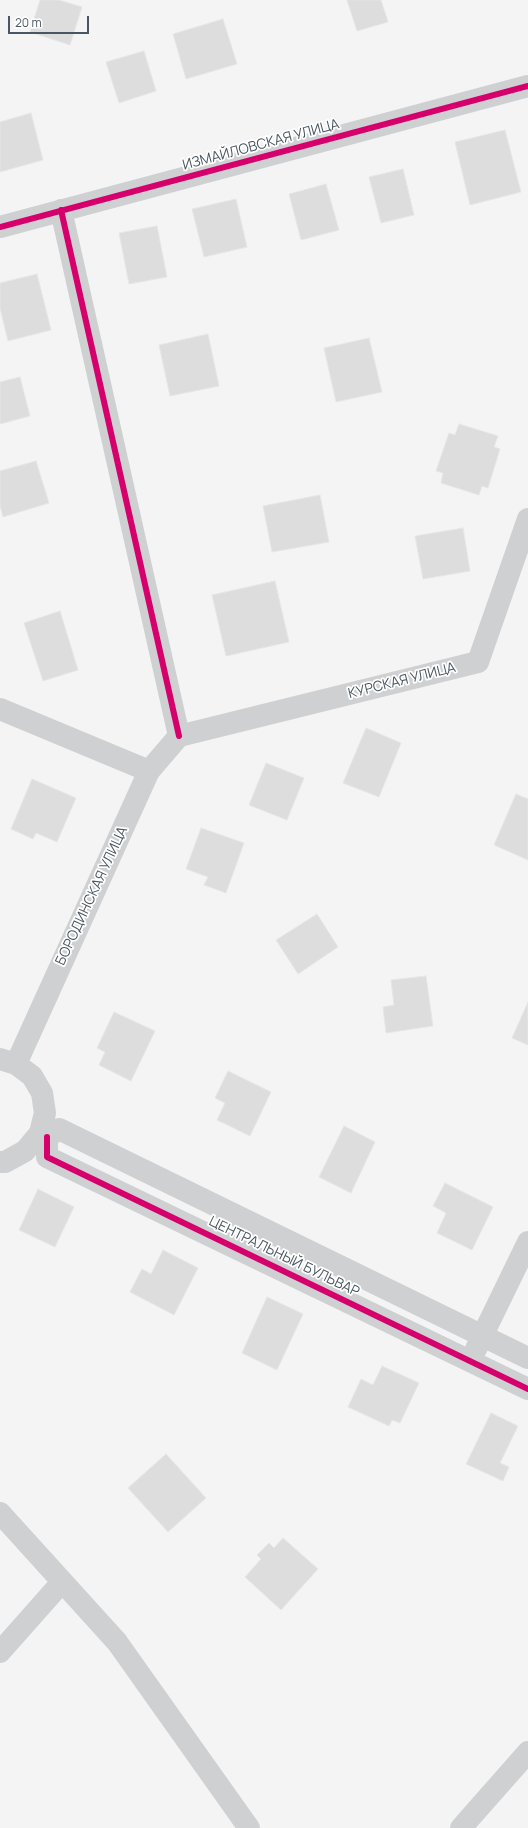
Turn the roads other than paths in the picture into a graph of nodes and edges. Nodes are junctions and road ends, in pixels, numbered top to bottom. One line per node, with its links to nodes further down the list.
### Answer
1 (528, 86): 2 (street, ИЗМАЙЛОВСКАЯ УЛИЦА)
2 (61, 210): 3 (street, ИЗМАЙЛОВСКАЯ УЛИЦА); 6 (street)
3 (0, 227)
4 (528, 519): 6 (street, КУРСКАЯ УЛИЦА)
5 (0, 709): 7 (street)
6 (179, 736): 7 (street, БОРОДИНСКАЯ УЛИЦА)
7 (149, 771): 8 (street, БОРОДИНСКАЯ УЛИЦА)
8 (8, 1062): 9 (street, ЦЕНТРАЛЬНЫЙ БУЛЬВАР)
9 (44, 1135): 10 (street, ЦЕНТРАЛЬНЫЙ БУЛЬВАР); 12 (street, ЦЕНТРАЛЬНЫЙ БУЛЬВАР); 14 (street, ЦЕНТРАЛЬНЫЙ БУЛЬВАР)
10 (0, 1162)
11 (528, 1242): 12 (street)
12 (482, 1336): 13 (street, ЦЕНТРАЛЬНЫЙ БУЛЬВАР); 14 (street)
13 (528, 1358)
14 (471, 1361): 15 (street, ЦЕНТРАЛЬНЫЙ БУЛЬВАР)
15 (528, 1389)
16 (0, 1513): 17 (street)
17 (62, 1582): 18 (street); 20 (street)
18 (0, 1652)
19 (528, 1752): 21 (street)
20 (249, 1828)
21 (461, 1828)

